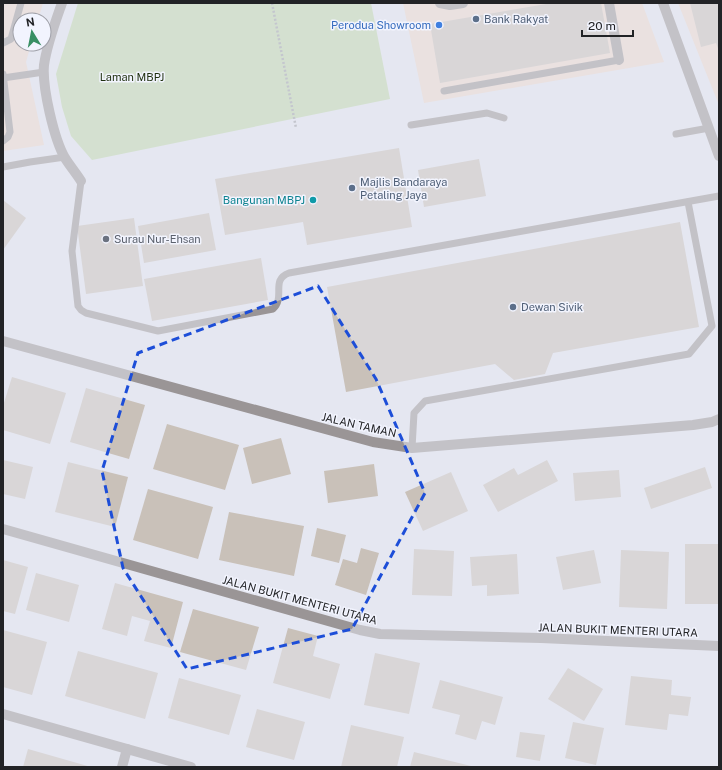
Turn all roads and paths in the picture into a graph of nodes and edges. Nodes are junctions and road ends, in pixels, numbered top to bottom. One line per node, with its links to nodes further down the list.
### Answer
1 (21, 3): 8 (lane)
2 (62, 3): 10 (street)
3 (272, 3): 16 (path)
4 (440, 3): 5 (street)
5 (463, 3)
6 (609, 3): 9 (street)
7 (663, 3): 17 (street)
8 (3, 43)
9 (618, 60): 13 (lane)
10 (44, 72): 12 (lane); 21 (street)
11 (3, 74): 12 (lane)
12 (3, 78): 19 (lane)
13 (444, 91)
14 (504, 118): 15 (lane)
15 (411, 125)
16 (296, 128)
17 (713, 133): 18 (lane); 20 (street)
18 (676, 134)
19 (3, 141)
20 (719, 156)
21 (64, 157): 22 (lane); 23 (street)
22 (3, 167)
23 (81, 181): 25 (lane)
24 (719, 196): 25 (lane)
25 (688, 202): 28 (lane)
26 (3, 342): 28 (street, JALAN TAMAN)
27 (719, 419): 28 (street, JALAN TAMAN)
28 (412, 448)
29 (3, 529): 30 (street, JALAN BUKIT MENTERI UTARA)
30 (719, 646)
31 (3, 714): 32 (street)
32 (127, 750): 33 (street); 34 (street)
33 (122, 767)
34 (191, 767)

